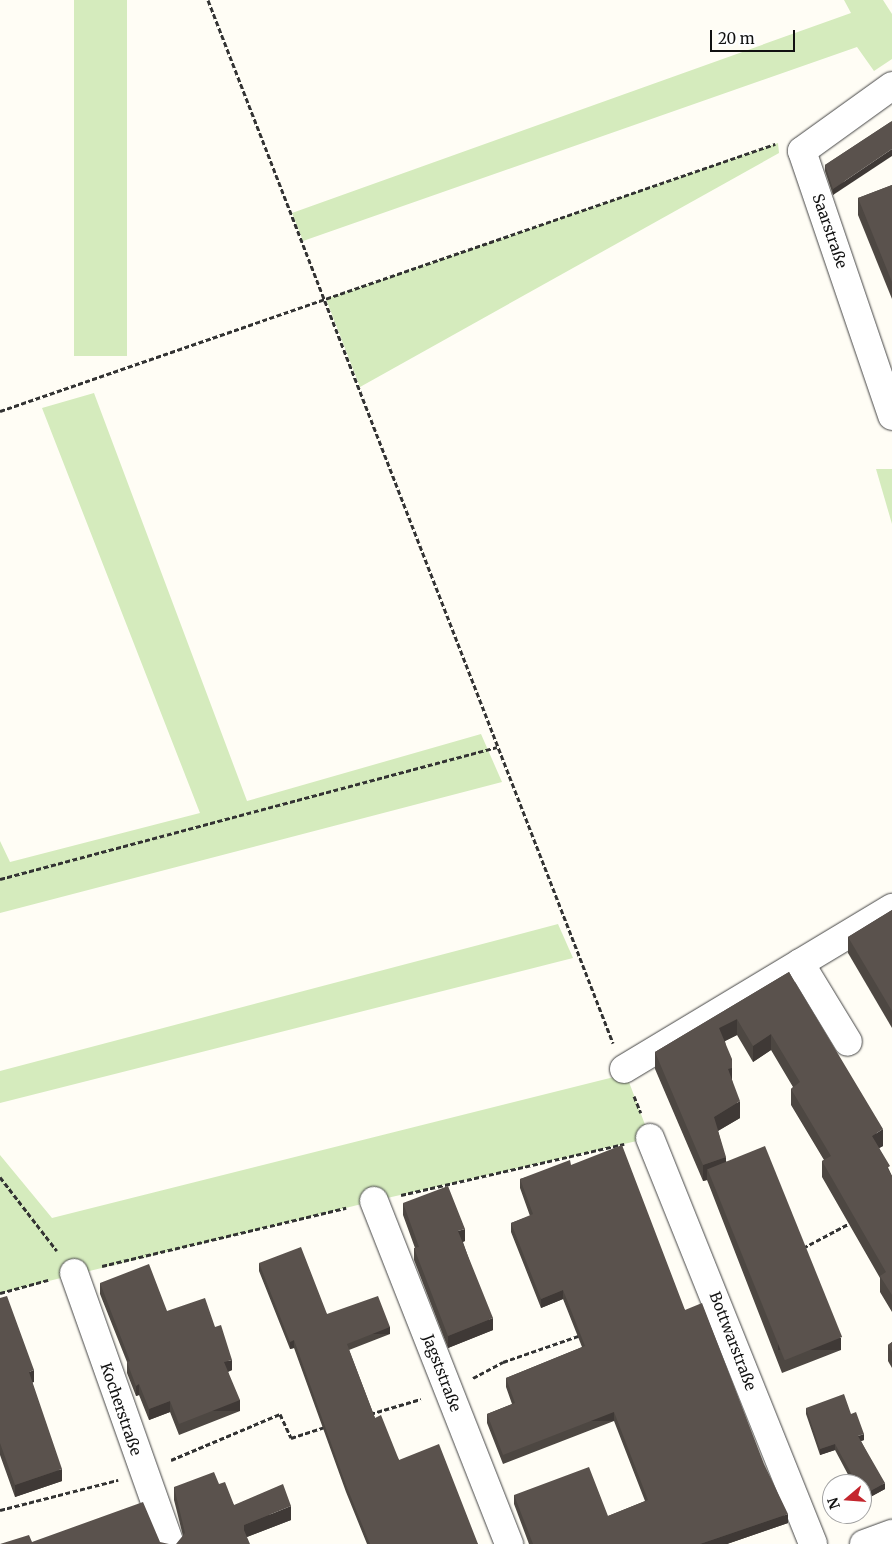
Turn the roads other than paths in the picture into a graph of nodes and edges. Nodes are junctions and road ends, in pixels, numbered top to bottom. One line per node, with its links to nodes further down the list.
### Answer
1 (892, 86): 2 (street, Saarstraße)
2 (892, 416)
3 (892, 908): 4 (street)
4 (800, 963): 5 (street); 6 (street)
5 (848, 1042)
6 (624, 1069)
7 (650, 1138): 13 (street, Bottwarstraße)
8 (374, 1201): 12 (street, Jagststraße)
9 (74, 1273): 11 (street, Kocherstraße)
10 (892, 1534): 14 (street)
11 (170, 1544)
12 (509, 1544)
13 (812, 1544)
14 (864, 1544)

